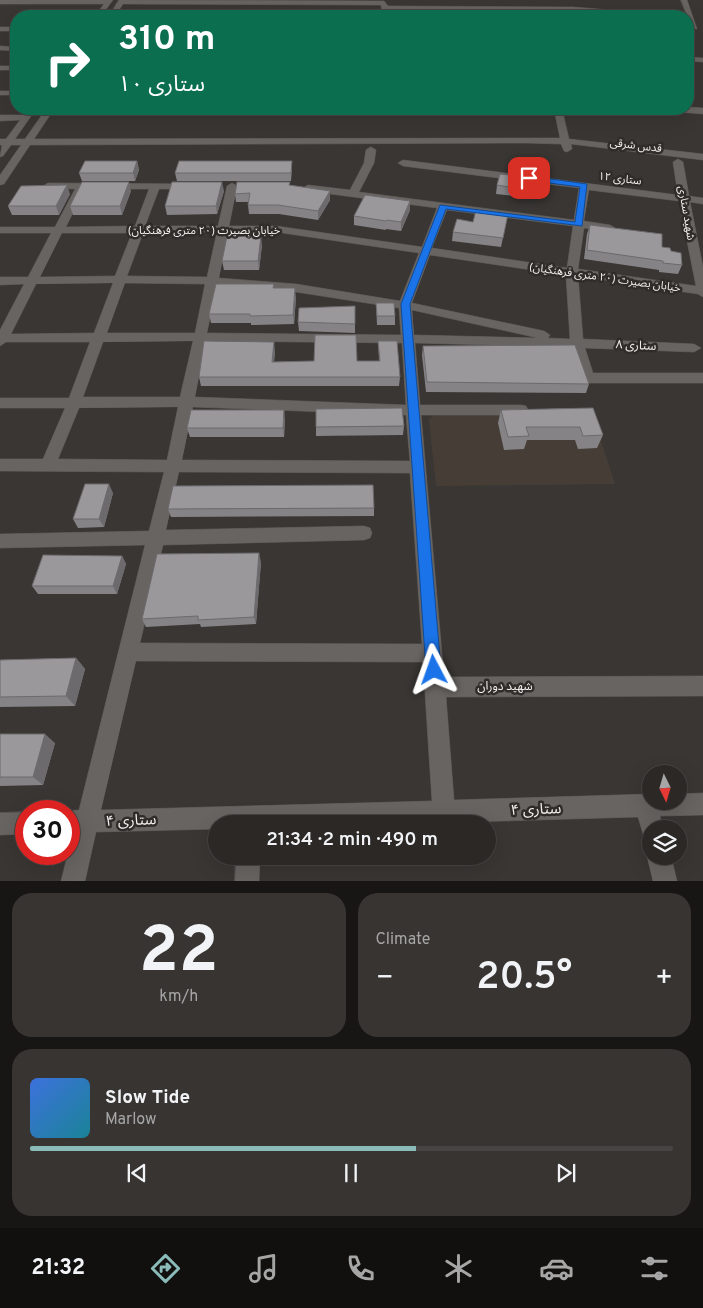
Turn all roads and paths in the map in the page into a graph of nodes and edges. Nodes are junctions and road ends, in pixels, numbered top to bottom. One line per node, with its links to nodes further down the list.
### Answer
1 (569, 0): 9 (street)
2 (680, 0): 3 (street)
3 (684, 0)
4 (36, 1): 5 (street); 7 (street)
5 (109, 1)
6 (122, 1): 8 (street)
7 (1, 3)
8 (384, 4): 10 (street)
9 (574, 8): 11 (street); 12 (street)
10 (428, 10)
11 (508, 10)
12 (601, 10)
13 (17, 115): 17 (street)
14 (27, 115): 20 (street)
15 (46, 115): 18 (street)
16 (559, 115): 19 (street)
17 (0, 118)
18 (26, 142): 19 (street); 20 (street); 26 (street)
19 (566, 145): 21 (street); 22 (street); 23 (street, قدس شرقی)
20 (2, 147): 21 (street)
21 (371, 150): 34 (street)
22 (703, 157)
23 (678, 162): 25 (street, قدس شرقی); 35 (street, شهید ستاری)
24 (404, 163): 33 (street, ستاری ۱۲)
25 (703, 164)
26 (0, 182)
27 (48, 186): 28 (street)
28 (82, 186): 29 (street); 40 (street)
29 (155, 186): 30 (street); 41 (street)
30 (203, 186)
31 (231, 186): 42 (street)
32 (293, 186): 34 (street)
33 (584, 186): 35 (street, ستاری ۱۲); 38 (street)
34 (353, 194): 37 (street)
35 (684, 199): 36 (street, ستاری ۱۲); 50 (street, شهید ستاری)
36 (703, 201)
37 (443, 206): 38 (street); 44 (street)
38 (579, 225): 43 (street); 45 (street)
39 (0, 230): 40 (street, خیابان بصیرت (۲۰ متری فرهنگیان))
40 (58, 230): 41 (street, خیابان بصیرت (۲۰ متری فرهنگیان)); 47 (street)
41 (140, 230): 42 (street, خیابان بصیرت (۲۰ متری فرهنگیان)); 48 (street)
42 (223, 230): 44 (street, خیابان بصیرت (۲۰ متری فرهنگیان)); 49 (street)
43 (624, 230)
44 (426, 251): 45 (street, خیابان بصیرت (۲۰ متری فرهنگیان)); 51 (street)
45 (572, 272): 50 (street, خیابان بصیرت (۲۰ متری فرهنگیان)); 56 (street)
46 (0, 281): 47 (street)
47 (32, 281): 48 (street); 54 (street)
48 (120, 281): 49 (street); 52 (street)
49 (212, 281): 51 (street); 53 (street)
50 (703, 292)
51 (405, 304): 55 (street); 56 (street)
52 (98, 338): 53 (street); 54 (street); 61 (street)
53 (200, 338): 55 (street); 59 (street)
54 (1, 339)
55 (408, 339): 56 (street); 62 (street)
56 (578, 342): 57 (street, ستاری ۸); 58 (street)
57 (694, 348)
58 (703, 378)
59 (187, 402): 61 (street); 62 (street); 66 (street)
60 (0, 403): 61 (street)
61 (74, 403): 65 (street)
62 (413, 410): 63 (street); 67 (street)
63 (539, 410)
64 (0, 465): 65 (street)
65 (48, 465): 66 (street)
66 (173, 466): 67 (street); 69 (street)
67 (418, 467): 72 (street)
68 (364, 533): 69 (street)
69 (156, 538): 70 (street); 71 (street)
70 (0, 541)
71 (128, 652): 72 (street); 79 (street)
72 (432, 653): 74 (street)
73 (703, 686): 74 (street, شهید دوران)
74 (435, 687): 78 (street)
75 (703, 804): 76 (street, ستاری ۴)
76 (688, 805)
77 (642, 806): 78 (street, ستاری ۴)
78 (444, 811): 80 (street, ستاری ۴)
79 (80, 815)
80 (358, 815)
81 (208, 820): 82 (street, ستاری ۴)
82 (80, 822)
83 (15, 823): 84 (street)
84 (0, 824)
85 (74, 865): 88 (street)
86 (248, 865): 89 (street)
87 (661, 865): 90 (street)
88 (73, 880)
89 (247, 880)
90 (665, 880)

